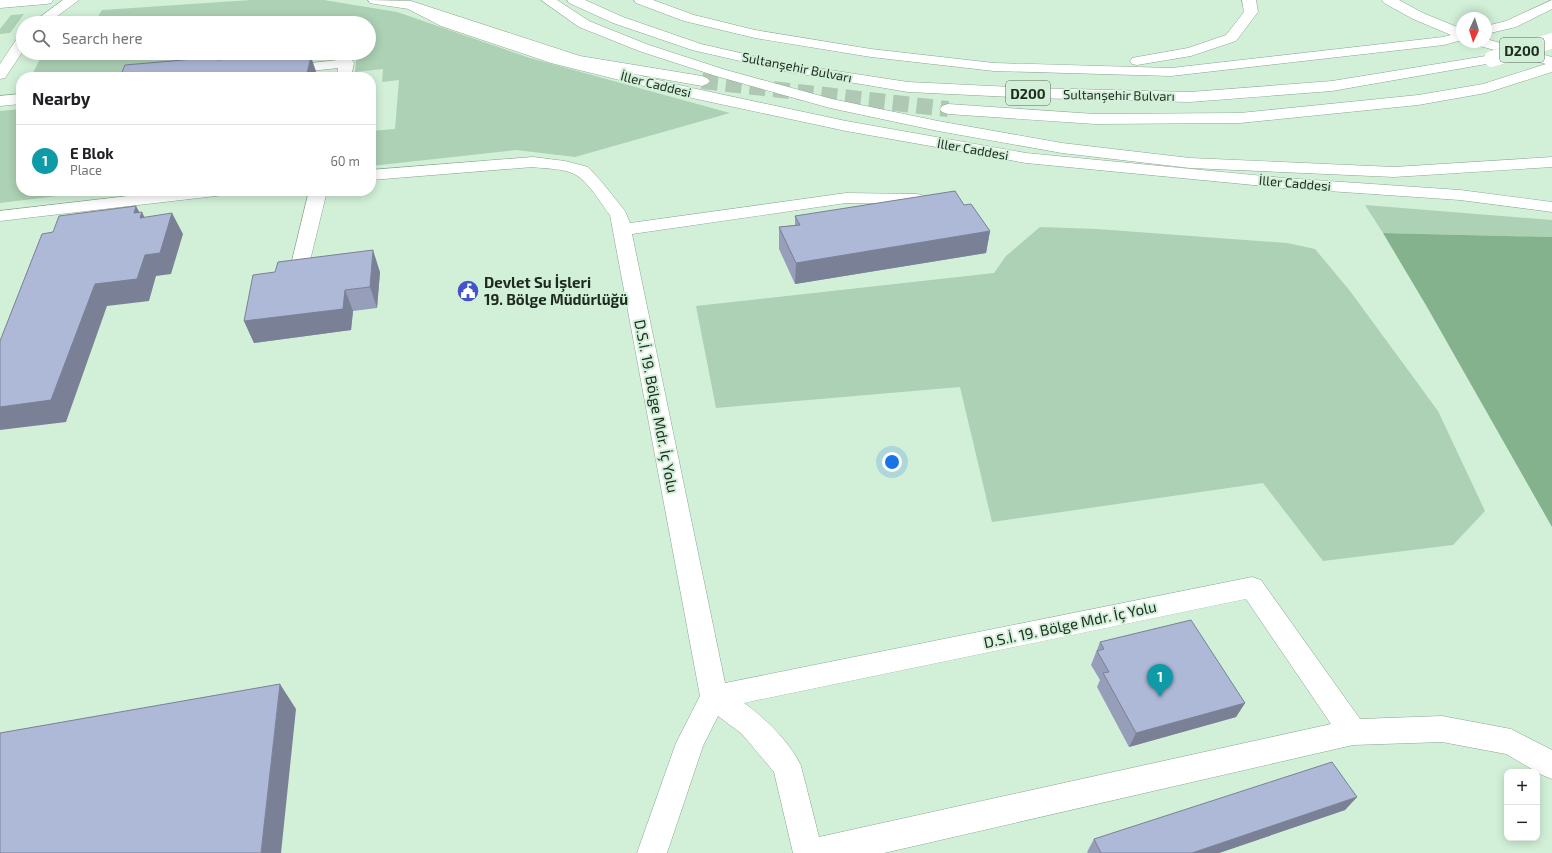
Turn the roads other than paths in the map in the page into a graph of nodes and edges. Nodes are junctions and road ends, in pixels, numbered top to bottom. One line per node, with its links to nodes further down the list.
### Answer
1 (46, 0): 9 (main road)
2 (72, 0): 12 (main road)
3 (375, 0): 11 (main road)
4 (548, 0): 29 (main road)
5 (574, 0): 16 (main road, Sultanşehir Bulvarı / D200, bridge)
6 (641, 0): 19 (main road, Sultanşehir Bulvarı / D200)
7 (1389, 0): 14 (main road)
8 (1250, 2): 19 (main road)
9 (0, 4)
10 (1552, 4): 13 (main road, D200)
11 (412, 5): 25 (main road); 34 (main road, İller Caddesi)
12 (50, 16)
13 (1492, 29)
14 (1456, 32)
15 (1456, 37): 19 (main road, Sultanşehir Bulvarı / D200)
16 (1552, 41)
17 (1492, 45): 20 (main road)
18 (16, 51): 24 (main road)
19 (942, 61)
20 (1552, 61)
21 (1546, 69): 28 (main road)
22 (272, 71): 23 (main road)
23 (345, 72)
24 (0, 75)
25 (702, 81)
26 (16, 99): 27 (main road)
27 (0, 101)
28 (948, 109)
29 (1552, 162)
30 (376, 175): 36 (main road, D.S.İ. 19. Bölge Mdr. İç Yolu)
31 (173, 196): 35 (main road)
32 (317, 196): 37 (main road)
33 (916, 199): 36 (main road)
34 (1552, 207)
35 (0, 216)
36 (622, 230): 38 (main road, D.S.İ. 19. Bölge Mdr. İç Yolu)
37 (299, 269)
38 (714, 696): 39 (main road, D.S.İ. 19. Bölge Mdr. İç Yolu); 41 (main road); 42 (main road)
39 (1353, 732): 40 (main road); 43 (main road)
40 (1552, 765)
41 (652, 853)
42 (808, 853)
43 (818, 853)

